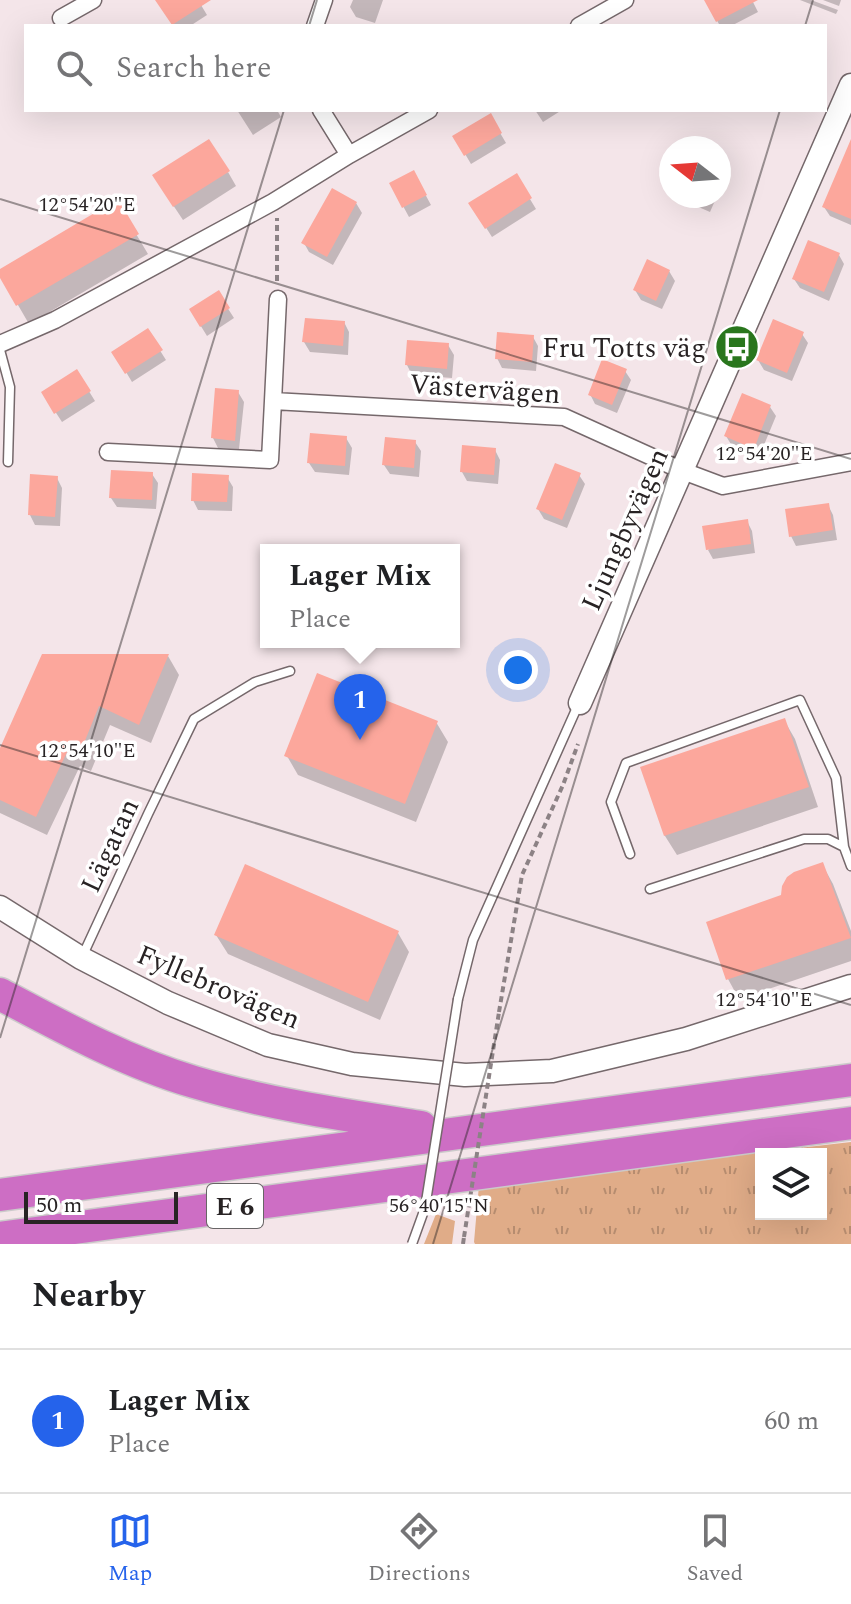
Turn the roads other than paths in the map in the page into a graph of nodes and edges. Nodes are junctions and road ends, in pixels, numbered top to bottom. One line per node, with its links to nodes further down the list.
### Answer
1 (93, 0): 4 (street)
2 (324, 0): 5 (street)
3 (625, 0): 6 (street)
4 (61, 18)
5 (316, 24)
6 (583, 24)
7 (851, 85): 8 (street, Ljungbyvägen)
8 (846, 111): 19 (street, Ljungbyvägen)
9 (322, 112): 11 (street)
10 (425, 112): 11 (street)
11 (349, 155): 13 (street)
12 (278, 299): 15 (street)
13 (0, 344)
14 (0, 350): 17 (lane)
15 (273, 401): 16 (street); 19 (street, Västervägen)
16 (108, 452)
17 (8, 462)
18 (851, 462): 19 (street)
19 (683, 471): 21 (street, Ljungbyvägen)
20 (290, 671): 27 (lane, Lägatan)
21 (580, 703): 35 (lane, Ljungbyvägen, bridge)
22 (844, 847): 23 (lane); 24 (lane); 25 (lane)
23 (630, 854)
24 (851, 866)
25 (650, 889)
26 (0, 907): 27 (street, Fyllebrovägen)
27 (81, 958): 28 (street, Fyllebrovägen)
28 (851, 986)
29 (0, 994): 32 (highway)
30 (851, 1080): 32 (highway, E 6)
31 (851, 1123): 34 (highway, E 6)
32 (454, 1133): 33 (highway, E 6)
33 (0, 1195)
34 (0, 1238)
35 (412, 1244)

